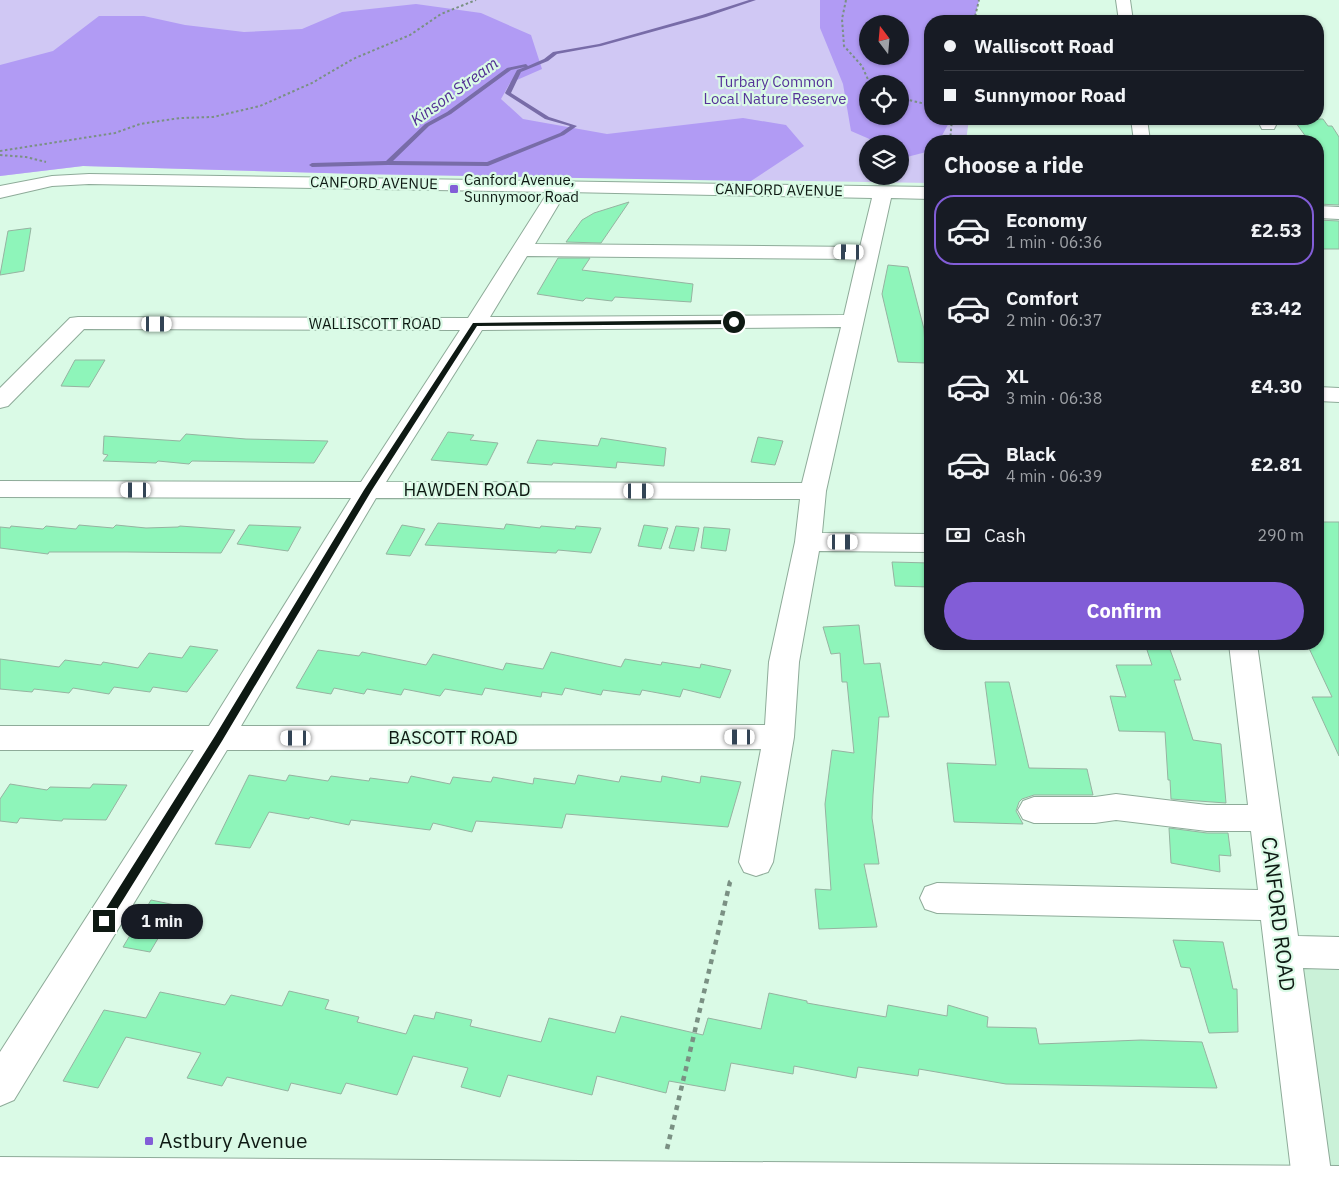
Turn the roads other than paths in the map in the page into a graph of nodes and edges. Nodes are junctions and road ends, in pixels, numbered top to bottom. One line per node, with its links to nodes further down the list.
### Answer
1 (1123, 0): 2 (street)
2 (1125, 15)
3 (561, 186): 4 (street, CANFORD AVENUE); 5 (street, CANFORD AVENUE); 9 (street)
4 (0, 192)
5 (883, 192): 6 (street, CANFORD AVENUE); 10 (street)
6 (924, 193)
7 (1324, 212): 8 (street)
8 (1339, 213)
9 (520, 250): 10 (street); 12 (street)
10 (869, 253): 11 (street)
11 (853, 322): 12 (street, WALLISCOTT ROAD); 18 (street)
12 (475, 324): 15 (street, WALLISCOTT ROAD); 17 (street)
13 (1324, 394): 14 (street)
14 (1339, 395)
15 (0, 400)
16 (0, 489): 17 (street, HAWDEN ROAD)
17 (368, 490): 18 (street, HAWDEN ROAD); 24 (street)
18 (813, 491): 19 (street)
19 (808, 542): 20 (street); 22 (street)
20 (924, 543)
21 (1244, 650): 26 (street, CANFORD ROAD)
22 (779, 736): 24 (street, BASCOTT ROAD); 27 (street)
23 (0, 738): 24 (street, BASCOTT ROAD)
24 (218, 738): 32 (street)
25 (1034, 810): 26 (street)
26 (1265, 817): 29 (street, CANFORD ROAD)
27 (756, 862)
28 (937, 898): 29 (street)
29 (1276, 905): 30 (street, CANFORD ROAD)
30 (1282, 952): 31 (street); 35 (street, CANFORD ROAD)
31 (1339, 954)
32 (0, 1087)
33 (0, 1177): 34 (street)
34 (941, 1185): 35 (street)
35 (1321, 1186)

